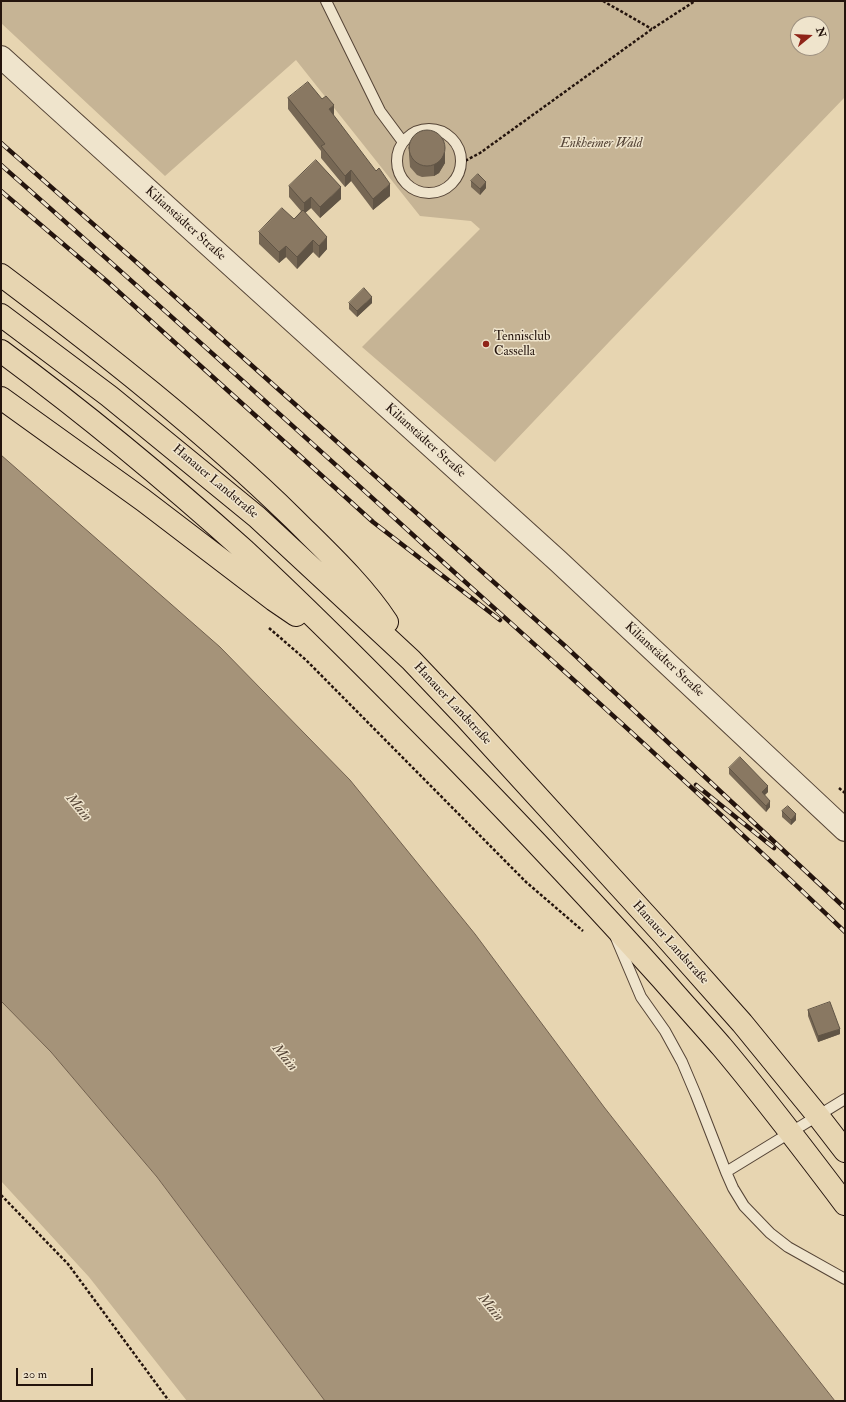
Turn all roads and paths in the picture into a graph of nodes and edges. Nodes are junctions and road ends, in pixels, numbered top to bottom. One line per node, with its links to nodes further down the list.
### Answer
1 (603, 1): 4 (path)
2 (695, 1): 4 (path)
3 (328, 3): 6 (lane)
4 (652, 29): 7 (path)
5 (1, 57): 15 (street, Kilianstädter Straße)
6 (403, 142): 7 (lane); 7 (lane)
7 (461, 163)
8 (1, 275): 14 (main road)
9 (1, 314): 14 (main road, Hanauer Landstraße)
10 (1, 351): 13 (main road)
11 (1, 398): 13 (main road)
12 (266, 626): 17 (path)
13 (352, 653): 16 (main road)
14 (411, 660): 19 (main road, Hanauer Landstraße)
15 (845, 830)
16 (608, 919): 20 (main road); 22 (lane)
17 (585, 932)
18 (845, 1099): 19 (lane)
19 (818, 1116): 20 (lane); 21 (main road, Hanauer Landstraße)
20 (792, 1133): 22 (lane); 24 (main road)
21 (845, 1151)
22 (726, 1172): 25 (lane)
23 (1, 1195): 26 (path)
24 (845, 1204)
25 (845, 1279)
26 (169, 1401)

